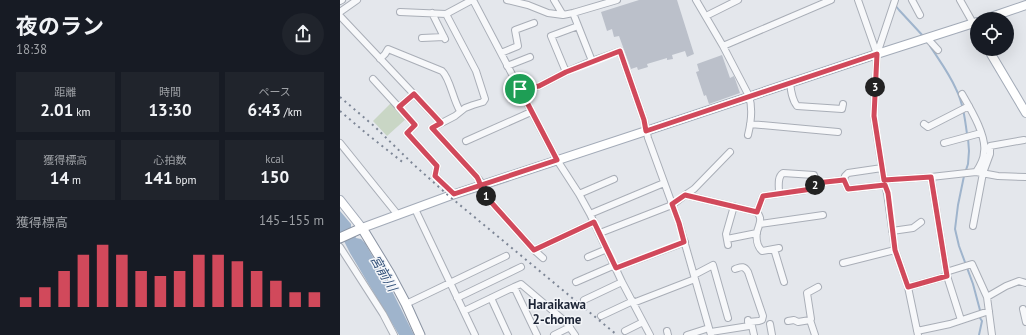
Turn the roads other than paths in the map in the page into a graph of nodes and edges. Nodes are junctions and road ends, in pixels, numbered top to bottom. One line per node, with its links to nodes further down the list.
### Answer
1 (357, 0): 14 (street)
2 (473, 0): 18 (street); 32 (street)
3 (511, 0): 20 (street)
4 (554, 0): 20 (street)
5 (616, 0): 19 (street)
6 (696, 0): 23 (street)
7 (738, 0): 23 (street)
8 (831, 0): 30 (street)
9 (858, 0): 33 (street)
10 (895, 0): 33 (street)
11 (912, 0): 21 (street)
12 (960, 0): 24 (street)
13 (1026, 5): 16 (main road)
14 (340, 12)
15 (400, 12): 17 (street)
16 (1006, 12)
17 (432, 13): 18 (street); 28 (street)
18 (446, 14): 49 (street)
19 (573, 14): 20 (street); 26 (street)
20 (563, 15)
21 (920, 15)
22 (340, 16): 36 (street)
23 (706, 16): 30 (street)
24 (970, 16)
25 (534, 23): 32 (street)
26 (578, 26): 37 (street); 39 (street)
27 (970, 27): 29 (main road)
28 (422, 38)
29 (925, 38): 31 (street); 33 (main road)
30 (723, 46): 45 (street)
31 (938, 50)
32 (501, 53): 38 (street)
33 (877, 54): 41 (main road); 65 (street)
34 (992, 56): 51 (main road)
35 (530, 57): 38 (street)
36 (380, 59): 43 (street); 49 (street)
37 (592, 61): 39 (street); 55 (street)
38 (507, 66): 42 (street)
39 (566, 72): 42 (street)
40 (373, 79): 48 (street)
41 (790, 83): 45 (main road); 46 (street)
42 (520, 89): 50 (street)
43 (414, 94): 48 (street); 52 (street)
44 (962, 94): 47 (street)
45 (750, 96): 53 (street); 55 (main road)
46 (843, 104)
47 (969, 106): 54 (street); 57 (street)
48 (399, 107): 76 (street)
49 (460, 111): 52 (street)
50 (531, 112): 60 (street); 64 (street)
51 (1026, 113)
52 (441, 123): 74 (street)
53 (750, 124): 56 (street); 58 (street)
54 (924, 124)
55 (646, 131): 64 (main road); 72 (street)
56 (838, 132)
57 (981, 133): 62 (street); 66 (street)
58 (748, 135)
59 (1024, 140): 66 (street)
60 (466, 141)
61 (340, 143): 85 (street)
62 (944, 143)
63 (730, 152): 78 (street)
64 (557, 160): 74 (main road); 77 (street)
65 (882, 168): 70 (street); 71 (street)
66 (980, 173): 67 (street); 68 (street); 90 (street)
67 (931, 177): 71 (street); 108 (street)
68 (1026, 177)
69 (614, 179): 77 (street)
70 (844, 180): 71 (street); 73 (street)
71 (884, 182): 92 (street)
72 (664, 183): 80 (street); 84 (street)
73 (816, 183): 75 (street); 75 (street)
74 (481, 186): 76 (main road); 99 (street)
75 (779, 193): 83 (street)
76 (454, 194): 82 (main road)
77 (579, 194): 84 (street)
78 (685, 195): 80 (street); 81 (street)
79 (340, 200): 91 (main road)
80 (672, 204): 93 (street); 96 (street)
81 (734, 206): 83 (street); 94 (street)
82 (415, 209): 85 (main road); 111 (street)
83 (757, 212): 89 (street)
84 (590, 214): 87 (street)
85 (398, 215): 91 (main road)
86 (823, 215): 89 (street)
87 (594, 222): 93 (street); 99 (street)
88 (921, 222): 92 (street)
89 (760, 224): 94 (street)
90 (974, 226)
91 (360, 229): 95 (highway); 123 (highway)
92 (892, 231): 100 (street)
93 (600, 233): 98 (street)
94 (757, 233): 110 (street)
95 (340, 238)
96 (684, 242): 105 (street); 109 (street)
97 (340, 247): 140 (street)
98 (607, 248): 102 (street); 105 (street)
99 (534, 250): 103 (street)
100 (895, 250): 104 (street); 117 (street)
101 (506, 256): 111 (street)
102 (588, 257)
103 (543, 258)
104 (843, 263)
105 (615, 266): 112 (street); 113 (street)
106 (521, 267): 119 (street)
107 (735, 268): 133 (street)
108 (946, 274): 117 (street); 118 (street); 130 (street)
109 (694, 277): 122 (street); 128 (street); 138 (street)
110 (785, 278)
111 (450, 282): 119 (street); 123 (street)
112 (576, 282)
113 (622, 282): 121 (street); 122 (street)
114 (1026, 283): 118 (street)
115 (514, 287): 120 (street); 136 (street); 144 (street)
116 (818, 287): 129 (street)
117 (908, 287): 139 (street)
118 (987, 297): 126 (street)
119 (457, 298): 125 (street)
120 (491, 298): 125 (street); 143 (street)
121 (584, 300)
122 (633, 302): 127 (street); 132 (street)
123 (406, 304): 141 (highway)
124 (1022, 309): 134 (street)
125 (464, 311): 142 (street)
126 (989, 311): 130 (street); 152 (street)
127 (601, 316)
128 (728, 318)
129 (810, 320): 131 (street); 151 (street)
130 (961, 320): 139 (street)
131 (788, 321)
132 (643, 322): 137 (street); 147 (street)
133 (748, 322): 138 (street); 149 (street)
134 (1026, 322)
135 (770, 324): 150 (street)
136 (570, 328): 145 (street); 146 (street)
137 (625, 331)
138 (710, 332): 148 (street)
139 (917, 333)
140 (394, 335)
141 (420, 335)
142 (475, 335)
143 (508, 335)
144 (537, 335)
145 (554, 335)
146 (575, 335)
147 (650, 335)
148 (687, 335)
149 (754, 335)
150 (772, 335)
151 (815, 335)
152 (992, 335)

